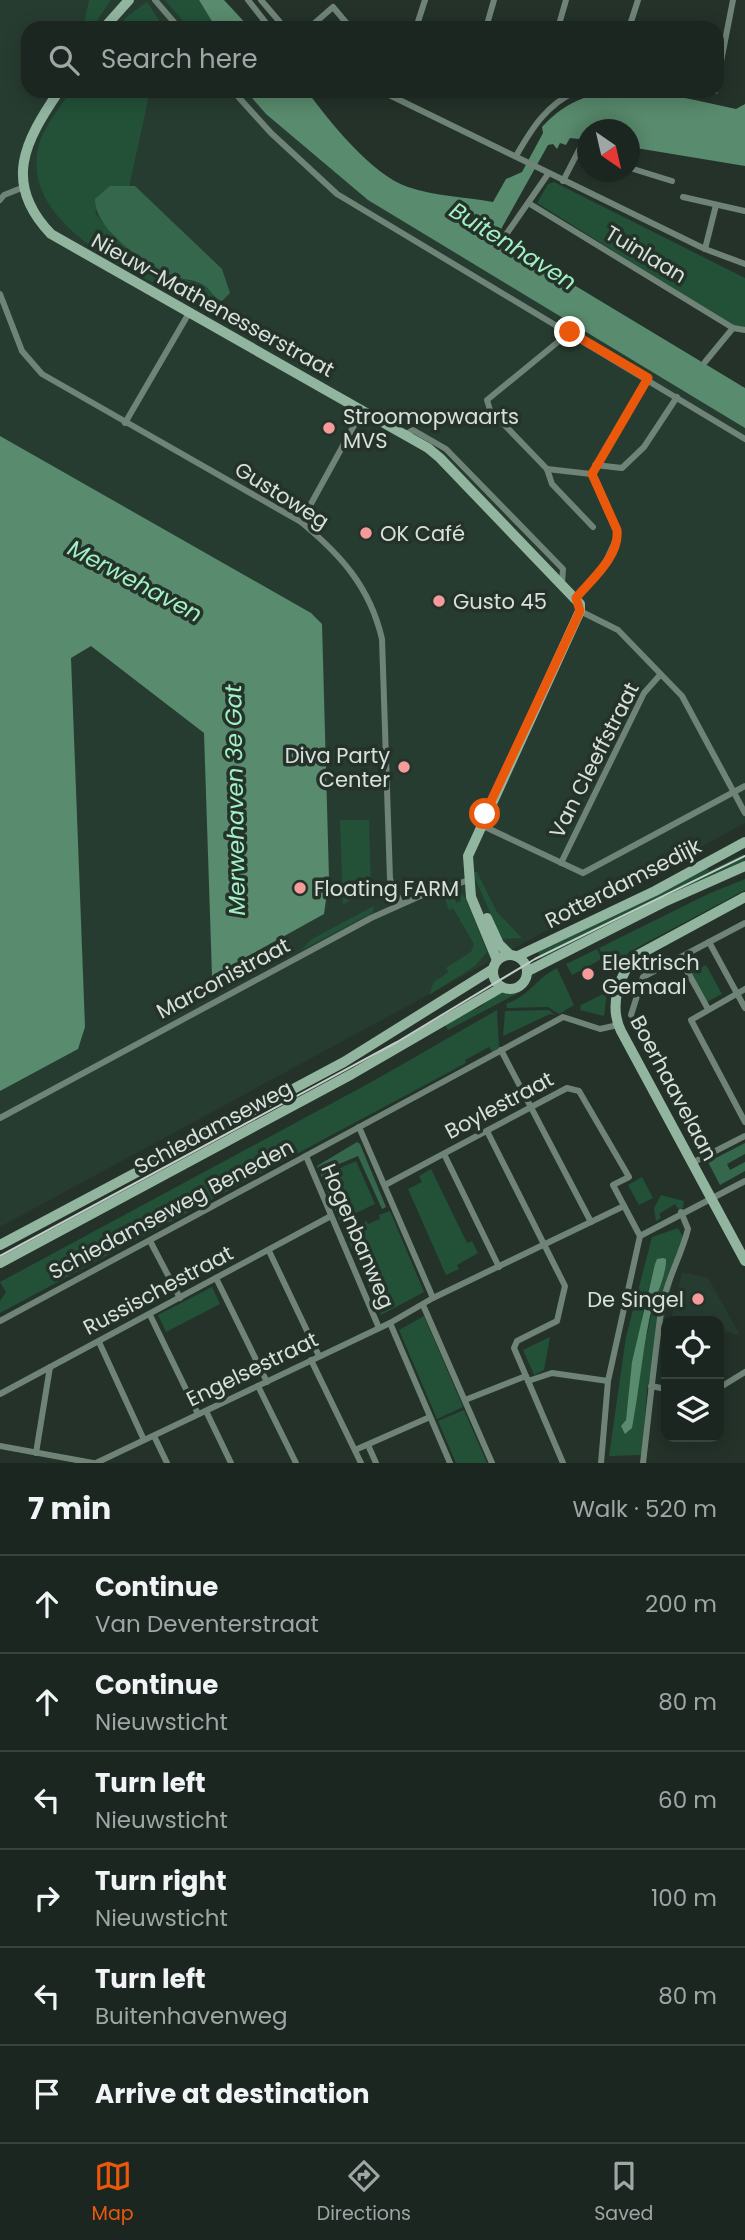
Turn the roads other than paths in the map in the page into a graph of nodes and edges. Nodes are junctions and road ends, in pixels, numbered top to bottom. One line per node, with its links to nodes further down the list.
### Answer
1 (120, 0): 11 (street)
2 (130, 0): 12 (street)
3 (155, 0): 13 (street)
4 (248, 0): 14 (street)
5 (261, 0): 15 (street)
6 (425, 0): 18 (street)
7 (494, 0): 19 (street)
8 (566, 0): 20 (street)
9 (638, 0): 21 (street)
10 (733, 0): 22 (street)
11 (106, 21)
12 (109, 21)
13 (173, 21)
14 (264, 21)
15 (279, 21)
16 (317, 21): 17 (street)
17 (345, 21)
18 (418, 21)
19 (488, 21)
20 (560, 21)
21 (631, 21)
22 (724, 46)
23 (55, 98): 33 (street)
24 (239, 98): 46 (street)
25 (396, 98): 28 (street)
26 (561, 98): 28 (street)
27 (577, 154): 31 (street)
28 (516, 156): 30 (street)
29 (640, 171): 32 (street)
30 (548, 174): 31 (street); 36 (street)
31 (564, 181): 40 (street)
32 (672, 181)
33 (24, 187): 34 (street); 43 (street, Nieuw-Mathenesserstraat)
34 (1, 196)
35 (684, 197): 37 (street)
36 (530, 204): 39 (street); 44 (street, Tuinlaan)
37 (716, 205): 38 (street); 40 (street)
38 (745, 211)
39 (505, 236)
40 (705, 249): 41 (street)
41 (745, 264)
42 (0, 294): 51 (street, Gustoweg)
43 (189, 313): 50 (street, Nieuw-Mathenesserstraat); 51 (street)
44 (733, 328): 45 (street, Tuinlaan); 47 (street)
45 (745, 330)
46 (570, 332): 48 (street); 54 (street)
47 (705, 362)
48 (648, 378): 49 (street); 53 (street)
49 (677, 397): 52 (street); 53 (street)
50 (362, 411): 56 (street); 58 (street, Nieuw-Mathenesserstraat)
51 (125, 423): 56 (street, Gustoweg)
52 (745, 439)
53 (595, 465): 55 (street)
54 (547, 469): 55 (street); 57 (street)
55 (592, 474): 58 (street)
56 (301, 522): 70 (street, Gustoweg)
57 (593, 527)
58 (576, 598): 59 (street, Nieuw-Mathenesserstraat)
59 (580, 611): 60 (street); 64 (street)
60 (660, 675): 62 (street); 66 (street, Van Cleeffstraat)
61 (745, 786): 62 (street)
62 (734, 792): 63 (street); 66 (street)
63 (745, 813)
64 (480, 825): 66 (street); 68 (street)
65 (745, 842): 73 (street, Rotterdamsedijk)
66 (561, 863)
67 (745, 866): 76 (street, Rotterdamsedijk)
68 (468, 880): 70 (street, Marconistraat); 73 (street); 75 (street)
69 (745, 897): 83 (street, Boerhaavelaan)
70 (401, 904): 86 (street, Marconistraat)
71 (745, 923): 72 (street)
72 (709, 943): 74 (street); 79 (street)
73 (514, 955): 75 (street); 76 (street)
74 (680, 958): 81 (street); 82 (street)
75 (495, 965): 77 (street); 103 (street, Schiedamseweg)
76 (528, 971): 77 (street)
77 (502, 987): 107 (street, Schiedamseweg)
78 (745, 989): 79 (street)
79 (737, 993): 80 (street); 81 (street)
80 (745, 1008)
81 (708, 1009): 87 (street)
82 (631, 1015)
83 (618, 1025): 84 (street, Schiedamseweg Beneden); 93 (street, Boerhaavelaan)
84 (501, 1051): 85 (street); 88 (street, Schiedamseweg Beneden)
85 (531, 1107): 89 (street, Boylestraat); 97 (street, Boylestraat); 100 (street)
86 (0, 1118)
87 (745, 1122)
88 (359, 1128): 92 (street, Schiedamseweg Beneden); 95 (street, Hogenbanweg)
89 (486, 1131): 91 (street, Boylestraat); 104 (street)
90 (745, 1136): 93 (street)
91 (444, 1154): 95 (street, Boylestraat); 108 (street)
92 (306, 1156): 99 (street, Hogenbanweg); 102 (street, Schiedamseweg Beneden)
93 (692, 1163): 96 (street, Boerhaavelaan)
94 (745, 1181): 96 (street)
95 (384, 1185): 111 (street, Hogenbanweg)
96 (711, 1199): 98 (street); 106 (street, Boerhaavelaan)
97 (624, 1206): 100 (street, Engelsestraat); 101 (street)
98 (681, 1212): 101 (street); 127 (street)
99 (331, 1216): 105 (street, Russischestraat); 116 (street, Hogenbanweg)
100 (591, 1222): 104 (street, Engelsestraat)
101 (640, 1236): 123 (street)
102 (150, 1241): 110 (street); 114 (street, Schiedamseweg Beneden)
103 (0, 1245)
104 (544, 1245): 108 (street, Engelsestraat); 122 (street)
105 (269, 1251): 109 (street, Russischestraat); 118 (street)
106 (745, 1261)
107 (0, 1262)
108 (499, 1266): 111 (street, Engelsestraat)
109 (216, 1278): 110 (street, Russischestraat); 124 (street)
110 (180, 1298): 113 (street, Russischestraat)
111 (433, 1298): 112 (street, Engelsestraat)
112 (423, 1305): 115 (street, Engelsestraat); 130 (street, Hogenbanweg)
113 (150, 1315): 117 (street, Russischestraat); 132 (street)
114 (0, 1321)
115 (390, 1323): 116 (street, Engelsestraat); 133 (street, Hogenbanweg)
116 (379, 1328): 118 (street, Engelsestraat)
117 (99, 1342): 120 (street, Russischestraat); 135 (street)
118 (319, 1356): 119 (street, Engelsestraat)
119 (312, 1360): 124 (street, Engelsestraat); 138 (street)
120 (50, 1367): 129 (street, Russischestraat); 139 (street)
121 (745, 1372): 125 (street)
122 (527, 1379): 123 (street); 130 (street); 148 (street)
123 (608, 1381): 149 (street)
124 (267, 1382): 126 (street, Engelsestraat)
125 (724, 1385)
126 (258, 1386): 131 (street, Engelsestraat); 143 (street)
127 (651, 1386): 128 (street); 150 (street)
128 (661, 1388)
129 (0, 1394)
130 (465, 1400): 147 (street, Hogenbanweg)
131 (206, 1411): 132 (street, Engelsestraat); 142 (street)
132 (198, 1415): 134 (street, Engelsestraat)
133 (430, 1417): 136 (street); 146 (street, Hogenbanweg)
134 (153, 1436): 135 (street, Engelsestraat); 141 (street)
135 (144, 1440): 140 (street, Engelsestraat)
136 (368, 1445): 138 (street); 145 (street)
137 (0, 1446): 139 (street, Engelsestraat)
138 (355, 1450): 144 (street)
139 (36, 1453): 140 (street, Engelsestraat)
140 (95, 1463)
141 (167, 1463)
142 (231, 1463)
143 (296, 1463)
144 (361, 1463)
145 (376, 1463)
146 (450, 1463)
147 (492, 1463)
148 (563, 1463)
149 (601, 1463)
150 (643, 1463)

